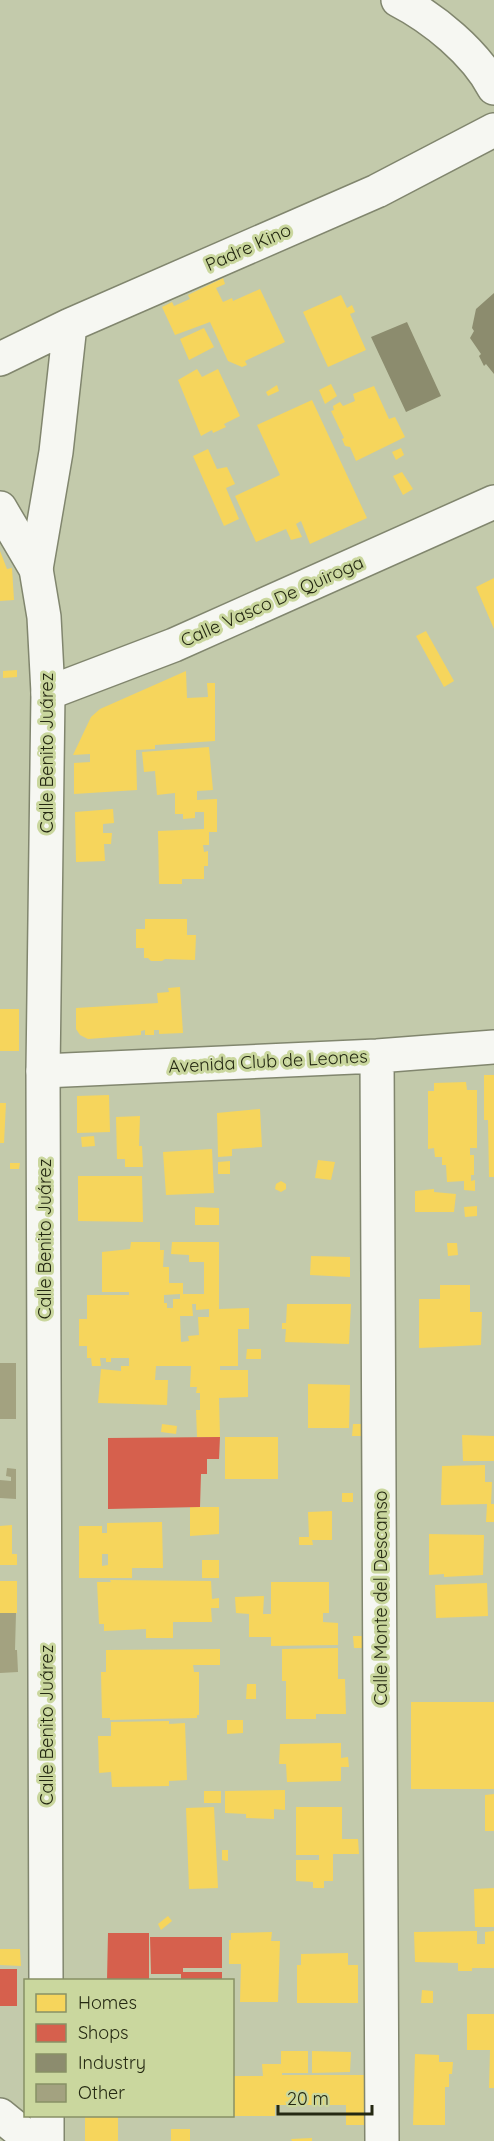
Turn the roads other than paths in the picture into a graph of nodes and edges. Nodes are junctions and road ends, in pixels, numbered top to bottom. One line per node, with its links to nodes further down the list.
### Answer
1 (398, 0): 2 (street)
2 (494, 88)
3 (494, 130): 4 (street, Padre Kino)
4 (70, 325): 5 (street, Padre Kino); 8 (street)
5 (0, 359)
6 (494, 502): 9 (street, Calle Vasco De Quiroga)
7 (0, 508): 8 (street, Calle Benito Juárez)
8 (36, 569): 9 (street, Calle Benito Juárez)
9 (48, 693): 12 (street, Calle Benito Juárez)
10 (494, 1047): 11 (street, Avenida Club de Leones)
11 (377, 1056): 12 (street, Avenida Club de Leones); 18 (street, Calle Monte del Descanso)
12 (43, 1071): 13 (street, Calle Benito Juárez)
13 (46, 1979)
14 (0, 2115): 16 (street)
15 (46, 2117): 17 (street)
16 (32, 2141)
17 (46, 2141)
18 (382, 2141)

